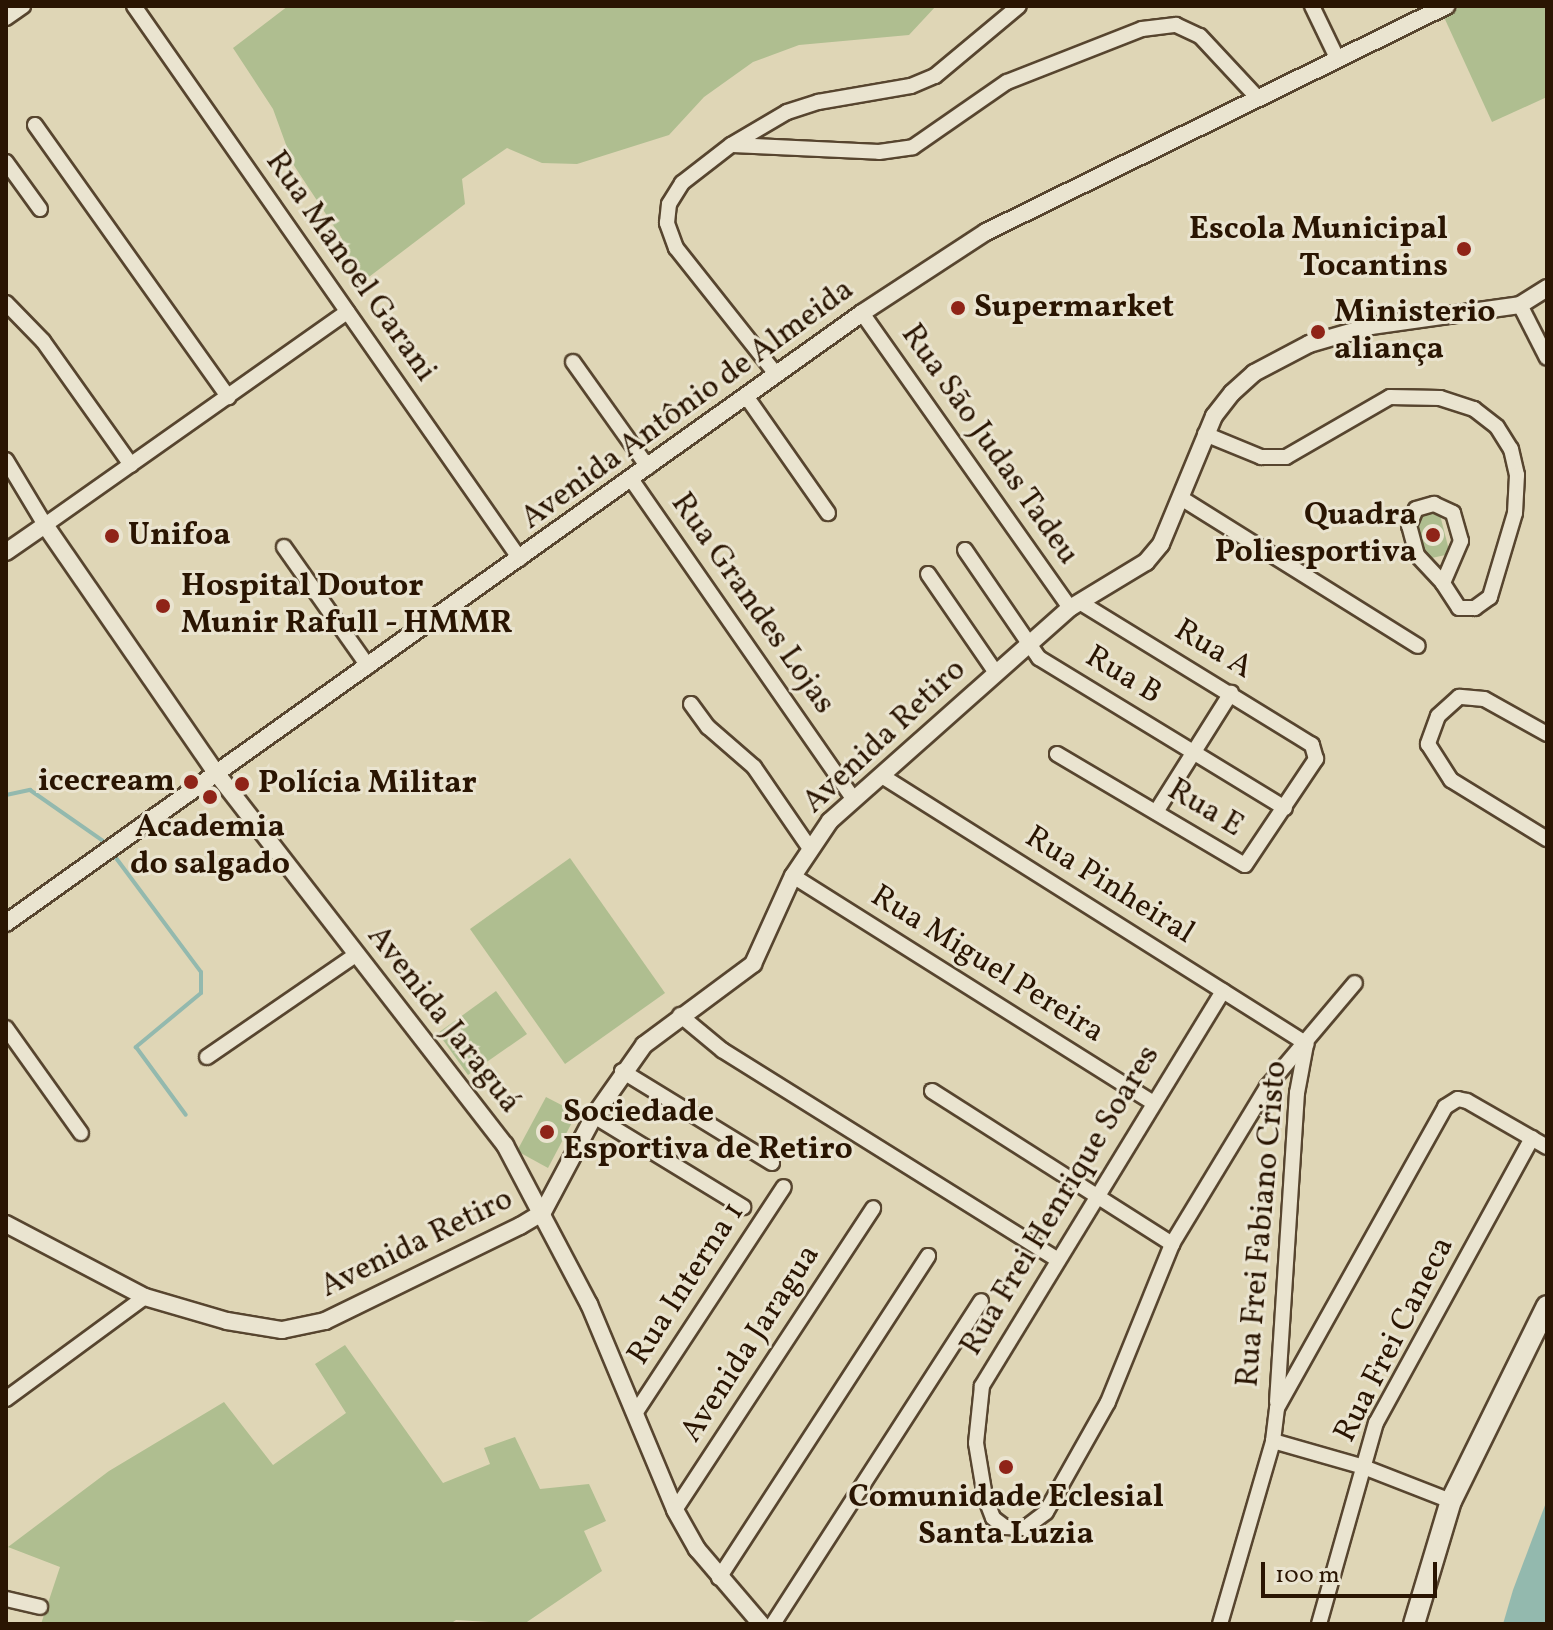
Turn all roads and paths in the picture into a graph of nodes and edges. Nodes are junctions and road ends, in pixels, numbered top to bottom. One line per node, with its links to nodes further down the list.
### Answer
1 (23, 6): 6 (street)
2 (134, 6): 16 (street, Rua Manoel Garani)
3 (1019, 6): 10 (street)
4 (1312, 6): 7 (street)
5 (1446, 6): 7 (street, Avenida Antônio de Almeida)
6 (6, 18)
7 (1337, 58): 8 (street, Avenida Antônio de Almeida)
8 (1256, 96): 10 (street); 17 (street, Avenida Antônio de Almeida)
9 (35, 125): 22 (street)
10 (731, 145): 20 (street)
11 (6, 162): 12 (street)
12 (40, 209)
13 (1547, 288): 15 (street, Avenida Retiro)
14 (6, 303): 25 (street)
15 (1520, 305): 18 (street); 23 (street, Avenida Retiro)
16 (347, 312): 22 (street); 34 (street, Rua Manoel Garani)
17 (862, 313): 20 (street, Avenida Antônio de Almeida); 37 (street, Rua São Judas Tadeu)
18 (1547, 358)
19 (573, 362): 26 (street)
20 (776, 374): 21 (street, Avenida Antônio de Almeida)
21 (746, 396): 26 (street, Avenida Antônio de Almeida); 29 (street)
22 (228, 397): 25 (street)
23 (1205, 434): 28 (street, Avenida Retiro); 36 (street)
24 (6, 460): 30 (street)
25 (131, 465): 30 (street)
26 (648, 467): 27 (street, Avenida Antônio de Almeida)
27 (631, 479): 34 (street, Avenida Antônio de Almeida); 50 (street, Rua Grandes Lojas)
28 (1181, 498): 37 (street, Avenida Retiro); 39 (street)
29 (828, 513)
30 (45, 525): 33 (street); 48 (street, Avenida Jaraguá)
31 (284, 547): 40 (street)
32 (965, 550): 38 (street)
33 (6, 552)
34 (520, 559): 40 (street, Avenida Antônio de Almeida)
35 (928, 574): 41 (street)
36 (1443, 583): 36 (street)
37 (1075, 605): 38 (street, Avenida Retiro); 42 (street, Rua A)
38 (1026, 646): 41 (street, Avenida Retiro); 46 (street, Rua B)
39 (1418, 646)
40 (368, 666): 48 (street, Avenida Antônio de Almeida)
41 (996, 673): 49 (street, Avenida Retiro)
42 (1231, 693): 45 (street, Rua A); 46 (street)
43 (691, 704): 54 (street)
44 (1547, 734): 53 (street)
45 (1315, 749): 51 (street, Rua E)
46 (1194, 752): 51 (street, Rua B); 52 (street)
47 (1057, 754): 52 (street, Rua E)
48 (217, 774): 56 (street, Avenida Antônio de Almeida); 57 (street, Avenida Jaraguá)
49 (882, 776): 50 (street, Avenida Retiro); 59 (street, Rua Pinheiral)
50 (854, 800): 54 (street, Avenida Retiro)
51 (1285, 808): 52 (street, Rua E)
52 (1156, 812)
53 (1547, 839)
54 (809, 847): 55 (street, Avenida Retiro)
55 (793, 876): 60 (street, Avenida Retiro); 66 (street, Rua Miguel Pereira)
56 (6, 923)
57 (357, 954): 63 (street); 76 (street, Avenida Jaraguá)
58 (1355, 983): 62 (street, Rua Frei Henrique Soares)
59 (1223, 991): 62 (street, Rua Pinheiral); 66 (street, Rua Frei Henrique Soares)
60 (680, 1015): 64 (street, Avenida Retiro); 80 (street)
61 (6, 1028): 68 (street)
62 (1307, 1044): 78 (street, Rua Frei Henrique Soares); 85 (street, Rua Frei Fabiano Cristo)
63 (207, 1057)
64 (622, 1071): 67 (street, Avenida Retiro); 71 (street)
65 (932, 1091): 73 (street)
66 (1152, 1102): 73 (street, Rua Frei Henrique Soares)
67 (594, 1116): 74 (street); 76 (street, Avenida Retiro)
68 (81, 1133)
69 (1532, 1138): 70 (street); 85 (street); 88 (street, Rua Frei Caneca)
70 (1547, 1147)
71 (772, 1163)
72 (784, 1187): 86 (street, Rua Interna 1)
73 (1098, 1193): 78 (street); 80 (street, Rua Frei Henrique Soares)
74 (743, 1207)
75 (873, 1208): 90 (street, Avenida Jaragua)
76 (543, 1212): 81 (street, Avenida Retiro); 86 (street, Avenida Jaraguá)
77 (6, 1224): 81 (street, Avenida Retiro)
78 (1172, 1244): 80 (street, Rua Frei Henrique Soares)
79 (928, 1256): 91 (street)
80 (1056, 1259)
81 (145, 1297): 84 (street)
82 (981, 1301): 95 (street)
83 (1547, 1306): 89 (main road)
84 (6, 1399)
85 (1277, 1408): 87 (street, Rua Frei Fabiano Cristo)
86 (636, 1412): 90 (street, Avenida Jaraguá)
87 (1273, 1441): 88 (street); 96 (street, Rua Frei Fabiano Cristo)
88 (1361, 1466): 89 (street); 97 (street, Rua Frei Caneca)
89 (1451, 1501): 98 (main road)
90 (675, 1510): 91 (street, Avenida Jaraguá)
91 (719, 1578): 94 (street, Avenida Jaraguá)
92 (6, 1599): 93 (street)
93 (40, 1607)
94 (761, 1624)
95 (773, 1624)
96 (1220, 1624)
97 (1319, 1624)
98 (1414, 1624)

